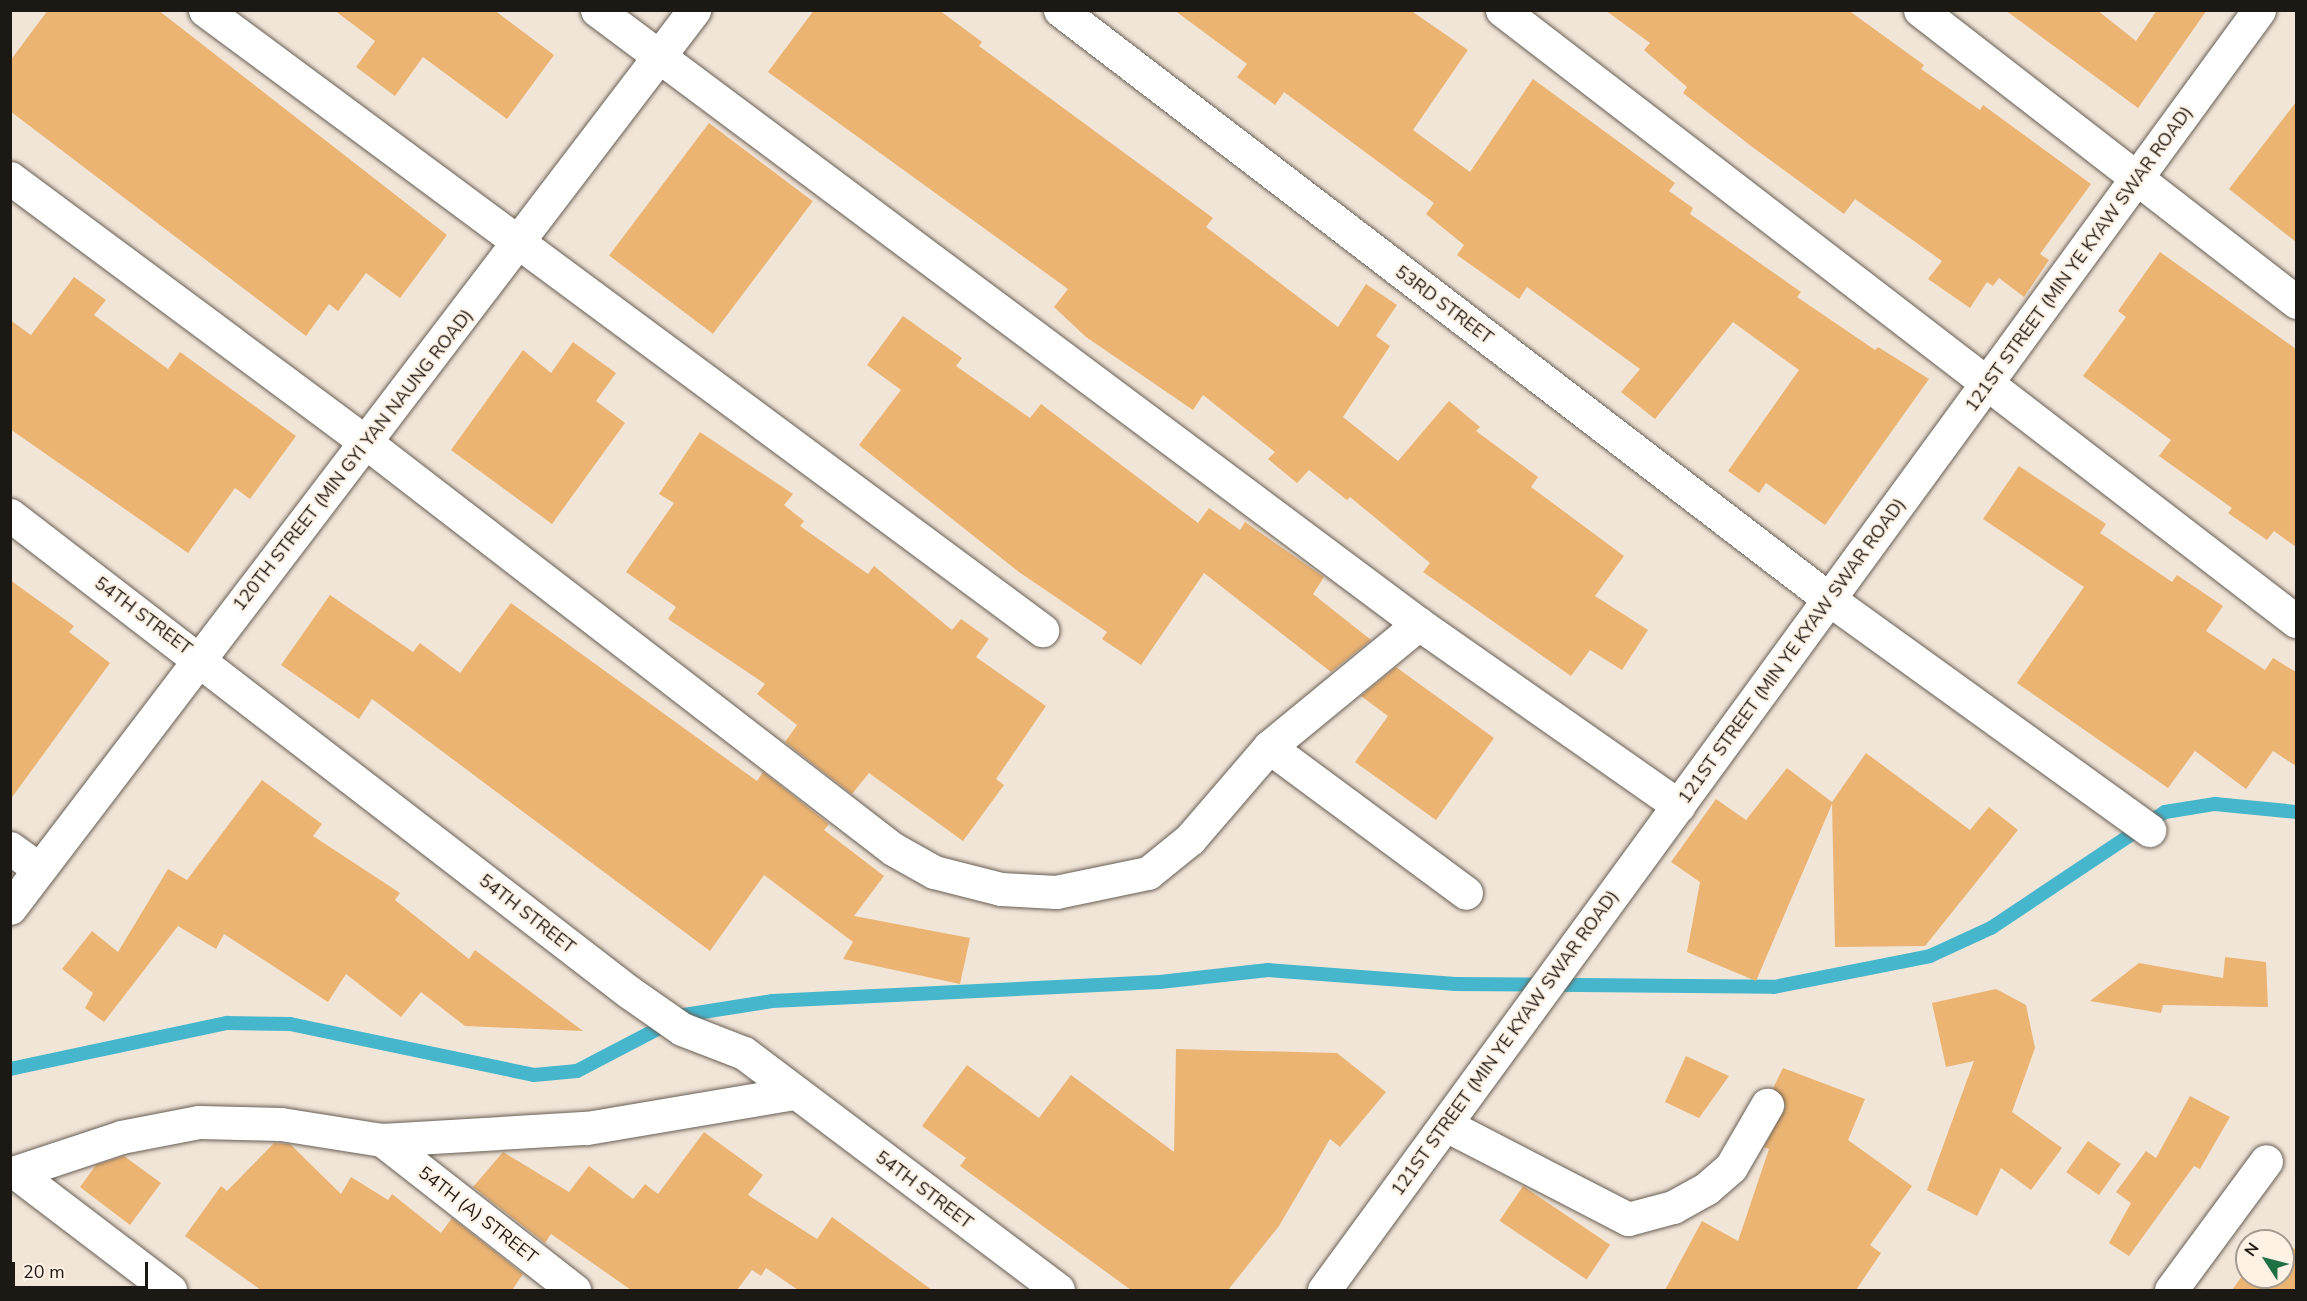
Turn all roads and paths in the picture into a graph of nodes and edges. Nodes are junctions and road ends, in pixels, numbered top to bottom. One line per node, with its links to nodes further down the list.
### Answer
1 (205, 10): 11 (street)
2 (597, 10): 8 (street)
3 (694, 10): 8 (street, 120TH STREET (MIN GYI YAN NAUNG ROAD))
4 (1060, 10): 16 (street, 53RD STREET)
5 (1502, 10): 13 (street)
6 (1920, 10): 10 (street)
7 (2259, 10): 10 (street, 121ST STREET (MIN YE KYAW SWAR ROAD))
8 (659, 58): 11 (street, 120TH STREET (MIN GYI YAN NAUNG ROAD)); 18 (street)
9 (10, 178): 14 (street)
10 (2137, 178): 12 (street); 13 (street, 121ST STREET (MIN YE KYAW SWAR ROAD))
11 (517, 246): 14 (street, 120TH STREET (MIN GYI YAN NAUNG ROAD)); 19 (street)
12 (2296, 302)
13 (1988, 384): 16 (street, 121ST STREET (MIN YE KYAW SWAR ROAD)); 17 (street)
14 (368, 444): 20 (street, 120TH STREET (MIN GYI YAN NAUNG ROAD)); 21 (street)
15 (10, 515): 20 (street, 54TH STREET)
16 (1829, 599): 22 (street, 121ST STREET (MIN YE KYAW SWAR ROAD)); 23 (street, 53RD STREET)
17 (2296, 621)
18 (1419, 624): 21 (street); 22 (street)
19 (1042, 630)
20 (199, 658): 25 (street, 120TH STREET (MIN GYI YAN NAUNG ROAD)); 28 (street, 54TH STREET)
21 (1269, 747): 26 (street)
22 (1679, 806): 30 (street, 121ST STREET (MIN YE KYAW SWAR ROAD))
23 (2149, 830)
24 (10, 848): 25 (street)
25 (39, 869): 27 (street, 120TH STREET (MIN GYI YAN NAUNG ROAD))
26 (1466, 893)
27 (10, 908)
28 (794, 1093): 31 (street); 36 (street, 54TH STREET)
29 (1767, 1105): 30 (street)
30 (1446, 1125): 37 (street, 121ST STREET (MIN YE KYAW SWAR ROAD))
31 (382, 1140): 33 (street); 35 (street, 54TH (A) STREET)
32 (2266, 1161): 38 (street)
33 (15, 1174): 34 (street)
34 (170, 1290)
35 (574, 1290)
36 (1058, 1290)
37 (1324, 1290)
38 (2171, 1290)

